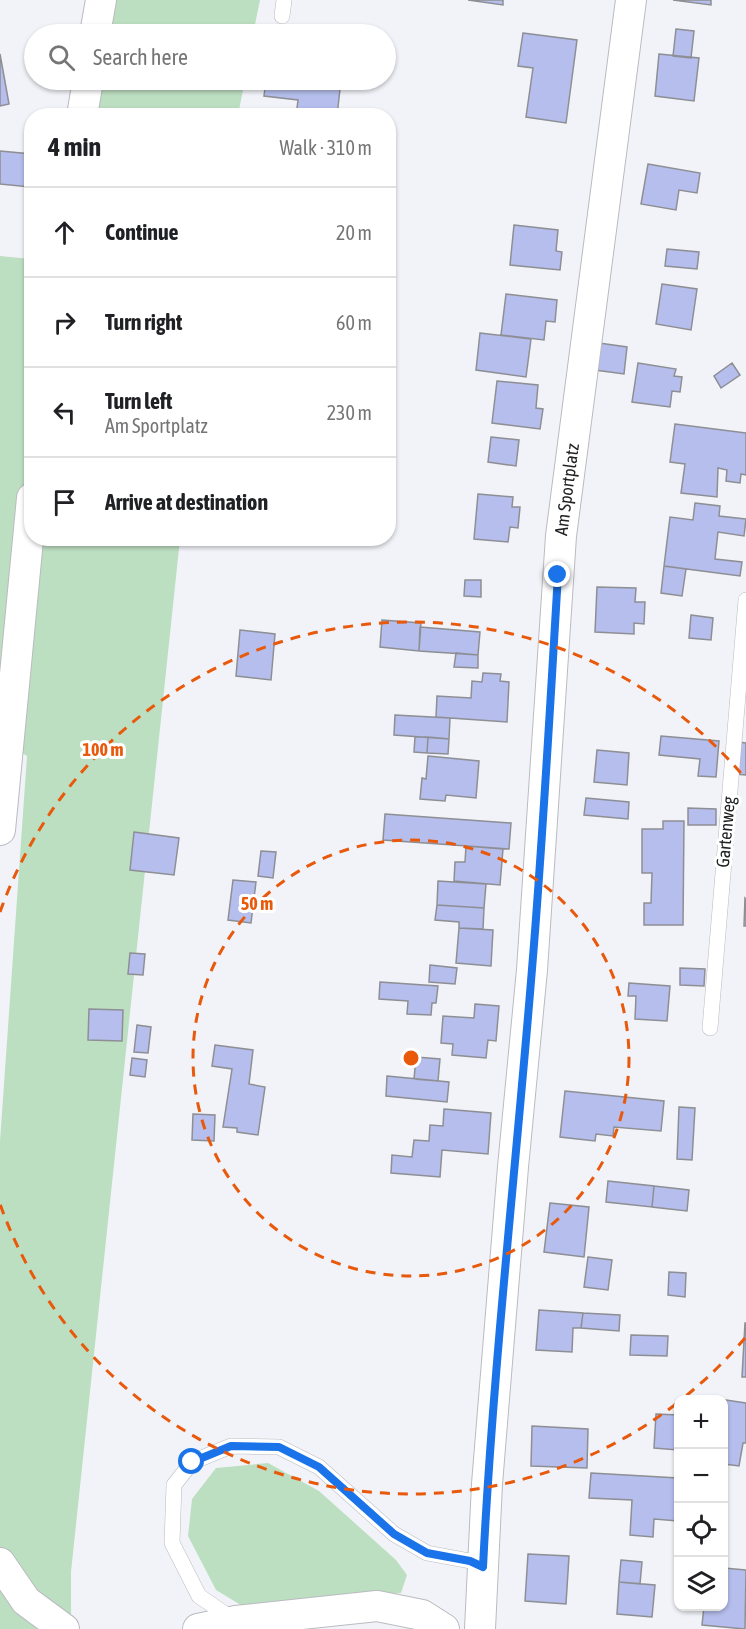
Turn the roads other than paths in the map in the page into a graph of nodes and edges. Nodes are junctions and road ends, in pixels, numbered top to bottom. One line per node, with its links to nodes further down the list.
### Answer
1 (101, 0): 5 (street)
2 (284, 0): 4 (lane)
3 (631, 0): 13 (street, Am Sportplatz)
4 (282, 16)
5 (97, 24)
6 (86, 90): 7 (street)
7 (83, 108)
8 (27, 546): 10 (street)
9 (746, 606): 11 (lane, Gartenweg)
10 (0, 830)
11 (710, 1028)
12 (0, 1563): 15 (street)
13 (483, 1567): 14 (lane); 18 (street, Am Sportplatz)
14 (236, 1621): 16 (street); 17 (street)
15 (64, 1629)
16 (198, 1629)
17 (444, 1629)
18 (480, 1629)

